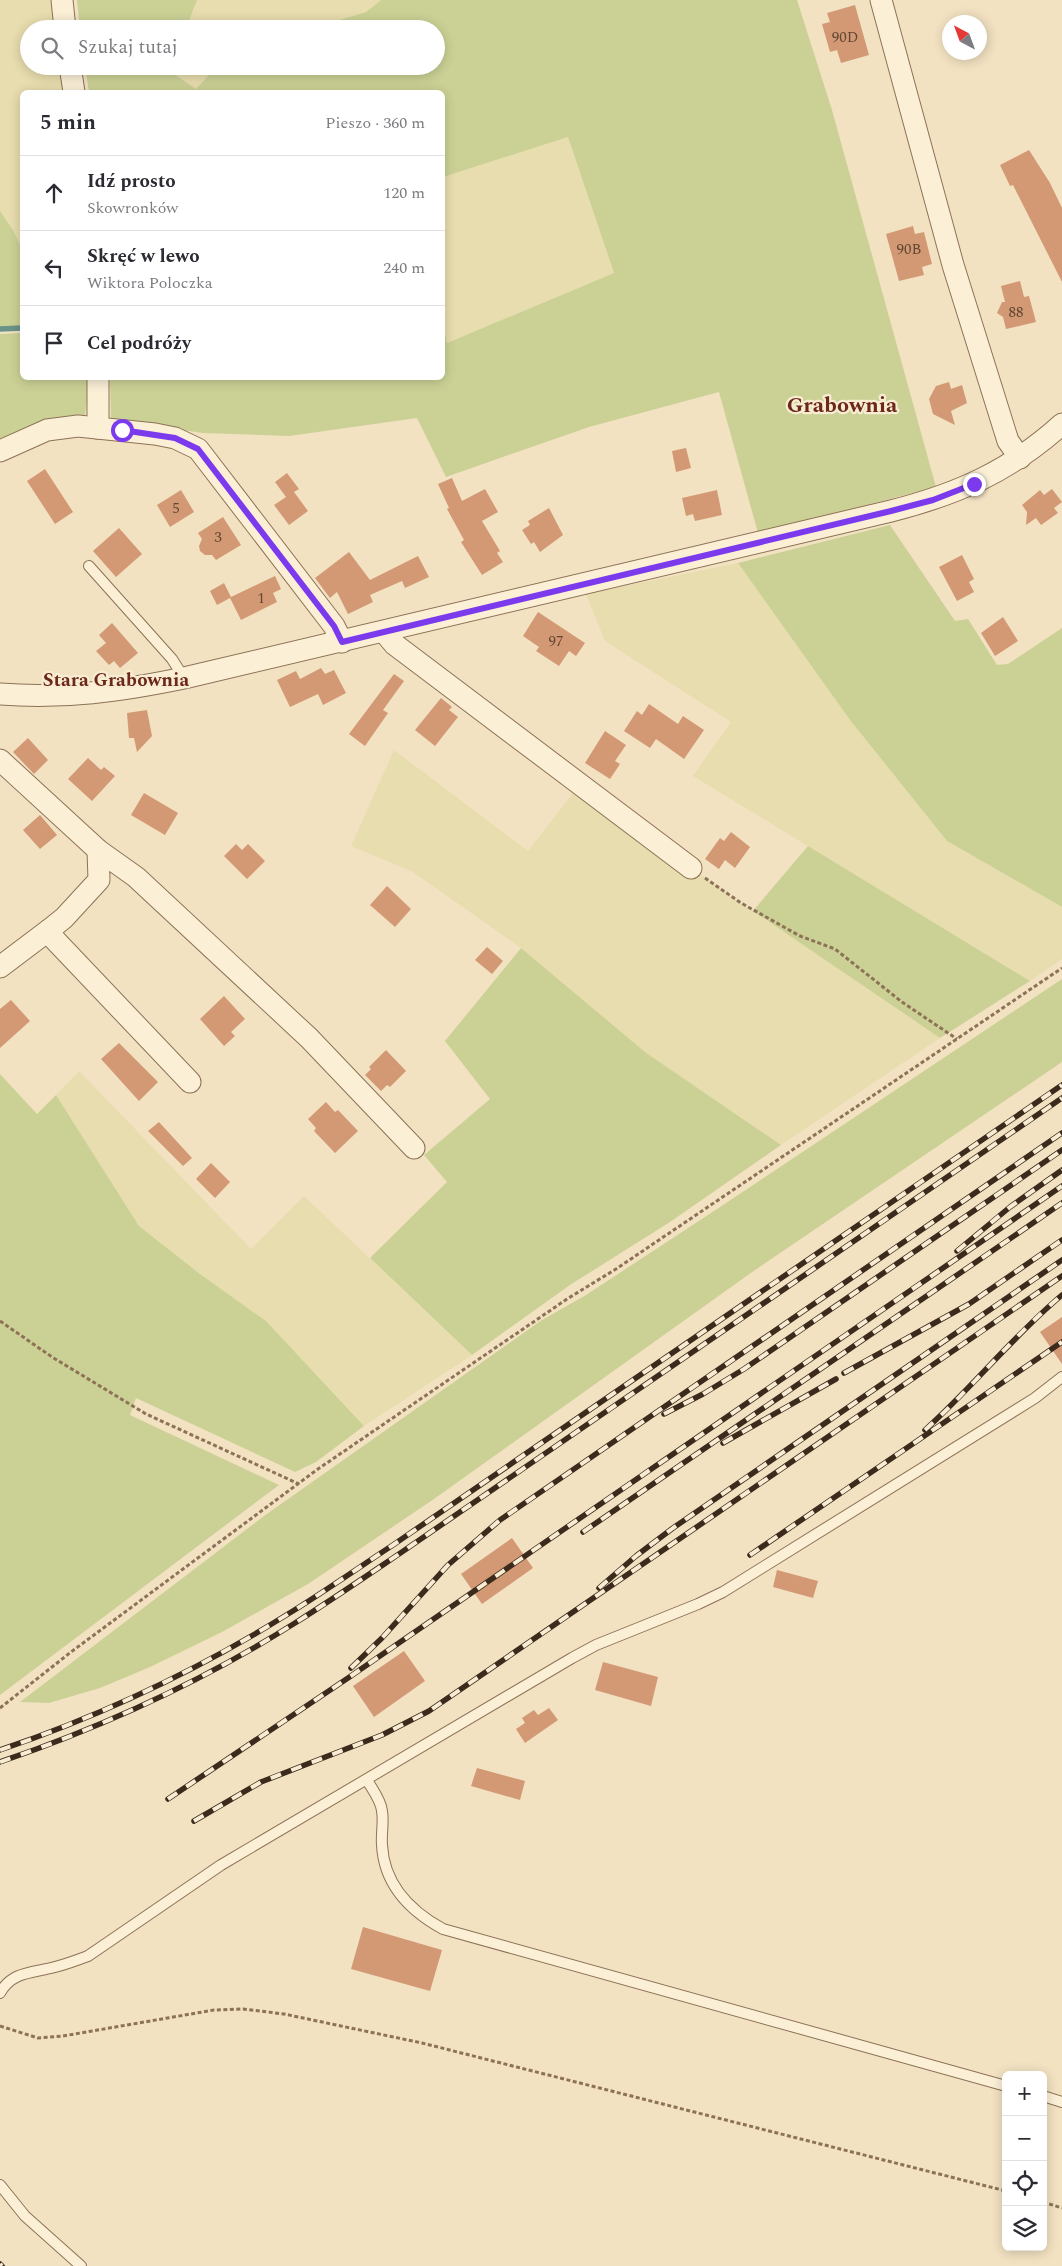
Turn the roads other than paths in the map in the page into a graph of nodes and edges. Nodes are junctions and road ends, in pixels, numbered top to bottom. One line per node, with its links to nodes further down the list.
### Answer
1 (62, 0): 3 (street)
2 (881, 0): 10 (street)
3 (65, 20)
4 (71, 75): 5 (street)
5 (74, 90)
6 (98, 380): 8 (street)
7 (1062, 424): 10 (street)
8 (98, 428): 9 (street); 13 (street)
9 (0, 450)
10 (1020, 458): 12 (street)
11 (89, 566): 14 (lane)
12 (384, 632): 13 (street); 18 (street)
13 (342, 642): 14 (street)
14 (184, 678): 15 (street)
15 (0, 694)
16 (0, 760): 17 (street)
17 (98, 850): 19 (street); 22 (street)
18 (691, 868)
19 (48, 930): 20 (street); 21 (street)
20 (0, 967)
21 (190, 1082)
22 (414, 1148)
23 (1062, 1377): 24 (lane)
24 (367, 1780): 25 (lane); 26 (lane)
25 (0, 1993)
26 (1002, 2085)
27 (1047, 2097): 28 (lane)
28 (1062, 2102)
29 (0, 2185): 30 (lane)
30 (81, 2266)

